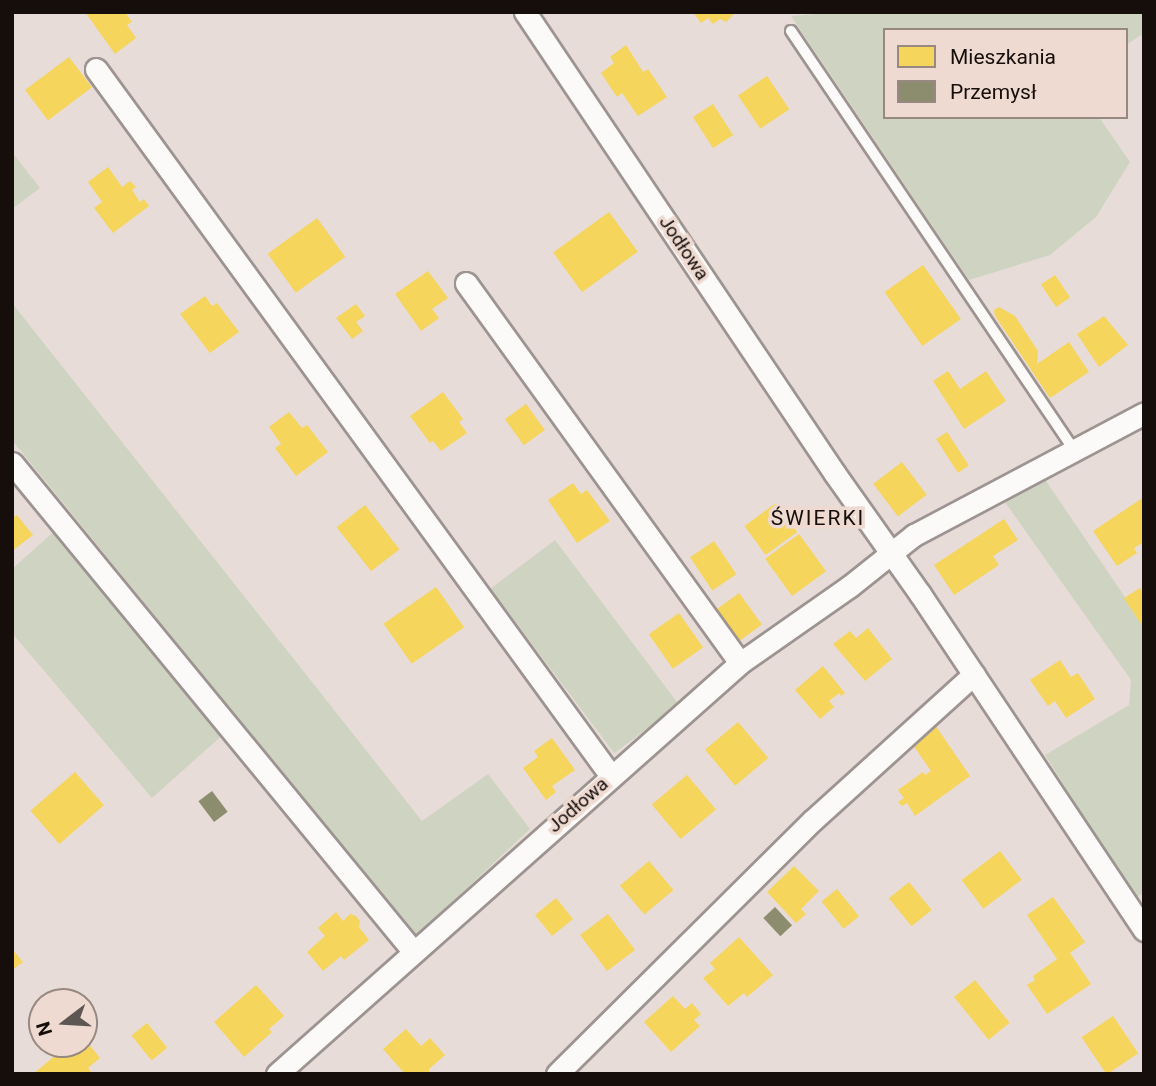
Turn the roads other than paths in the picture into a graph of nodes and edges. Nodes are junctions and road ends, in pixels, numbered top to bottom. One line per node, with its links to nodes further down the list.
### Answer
1 (525, 12): 8 (street, Jodłowa)
2 (791, 31): 6 (lane)
3 (96, 69): 11 (street)
4 (466, 283): 9 (street)
5 (1144, 413): 6 (street, Jodłowa)
6 (1074, 450): 8 (street, Jodłowa)
7 (12, 463): 13 (street)
8 (891, 553): 9 (street, Jodłowa); 10 (street, Jodłowa)
9 (740, 663): 11 (street, Jodłowa)
10 (974, 674): 12 (street, Jodłowa); 15 (street)
11 (611, 776): 13 (street, Jodłowa)
12 (1144, 930)
13 (413, 951): 14 (street, Jodłowa)
14 (277, 1074)
15 (557, 1074)

